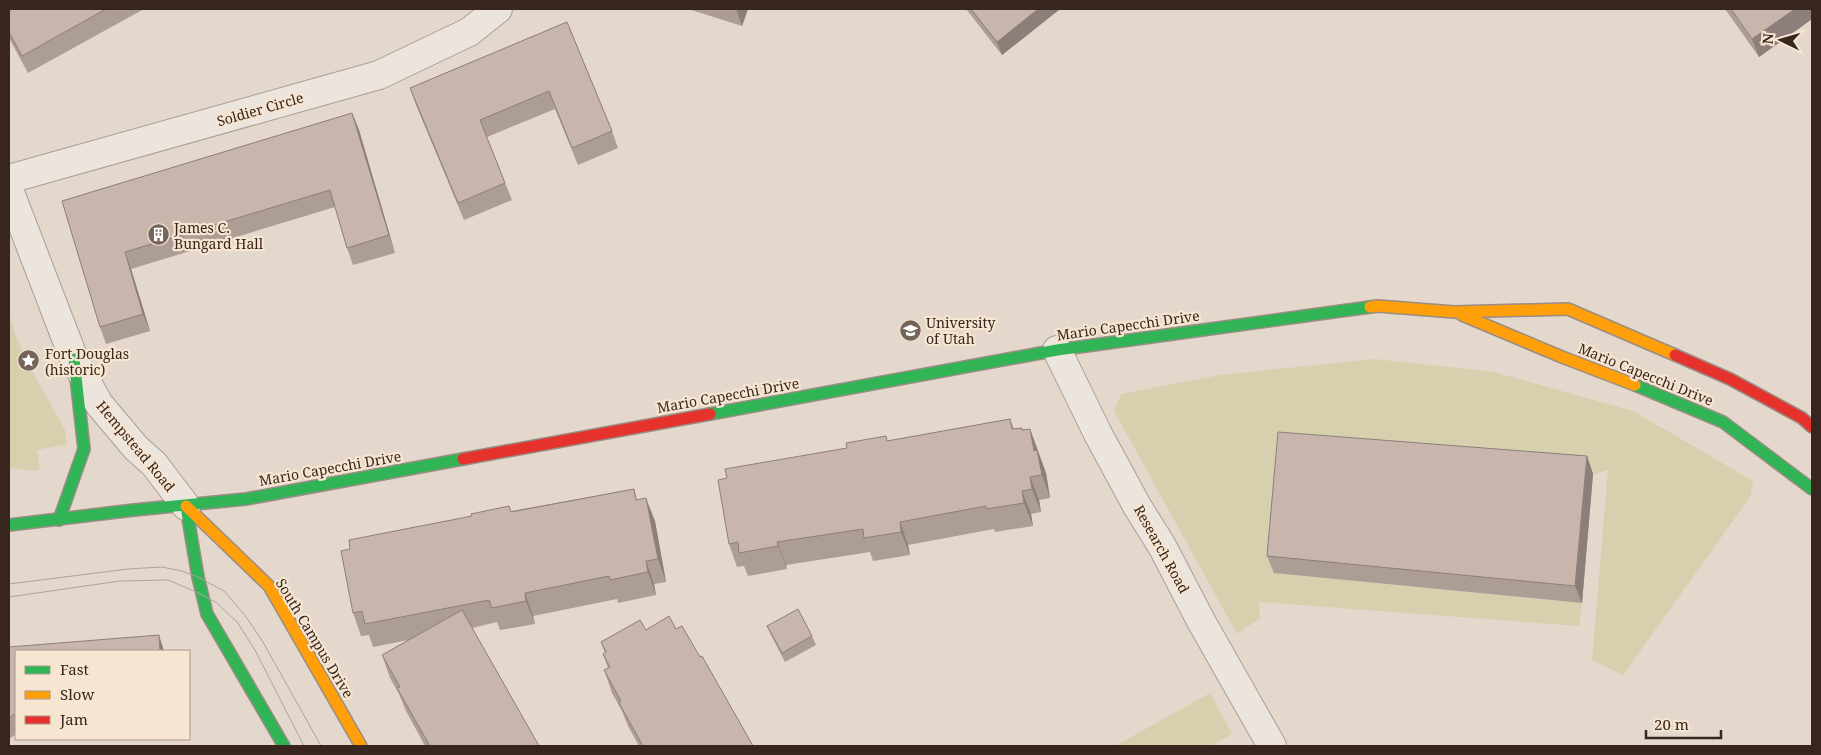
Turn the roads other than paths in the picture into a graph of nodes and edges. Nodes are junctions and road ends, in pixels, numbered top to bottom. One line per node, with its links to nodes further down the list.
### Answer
1 (498, 9): 2 (street, Soldier Circle)
2 (9, 179)
3 (9, 190): 6 (street, Hempstead Road)
4 (1454, 312): 5 (main road, Mario Capecchi Drive); 7 (main road, Mario Capecchi Drive); 8 (main road, Mario Capecchi Drive)
5 (1057, 350): 9 (main road, Mario Capecchi Drive); 14 (street, Research Road)
6 (74, 359): 9 (street, Hempstead Road); 10 (main road)
7 (1812, 427)
8 (1812, 489)
9 (186, 506): 10 (main road, Mario Capecchi Drive); 12 (main road); 13 (main road, South Campus Drive)
10 (59, 520): 11 (main road, Mario Capecchi Drive)
11 (9, 525)
12 (284, 746)
13 (361, 746)
14 (1272, 746)

